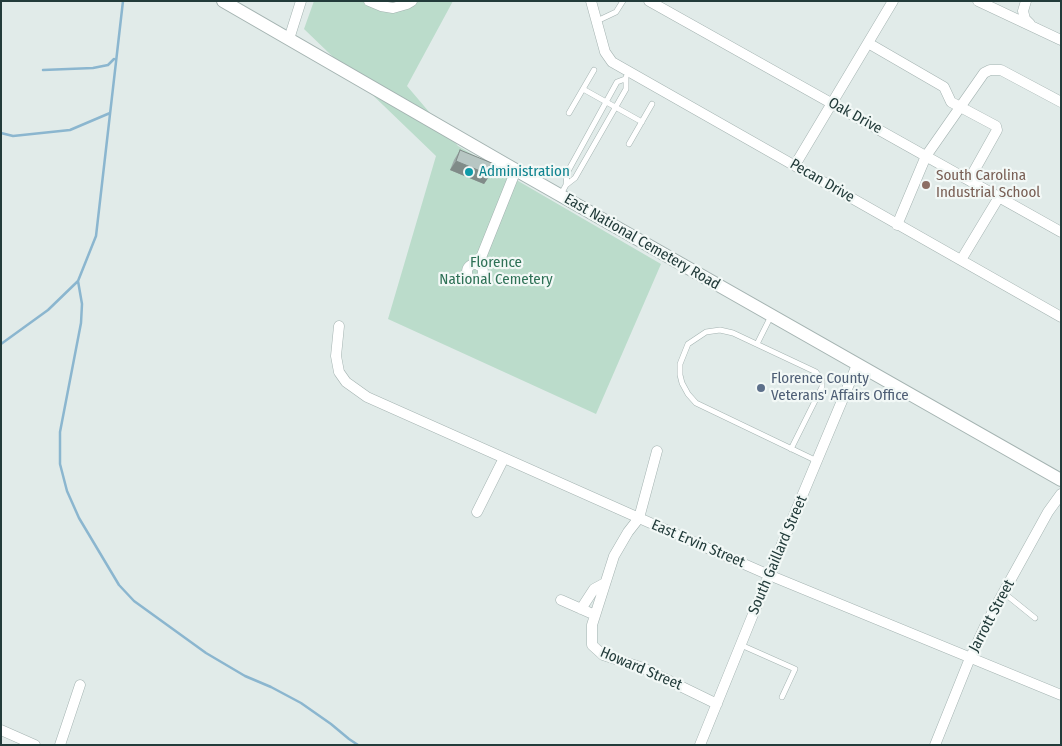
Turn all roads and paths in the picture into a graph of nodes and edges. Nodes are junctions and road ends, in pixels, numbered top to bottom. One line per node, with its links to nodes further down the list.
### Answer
1 (224, 1): 13 (street, East National Cemetery Road)
2 (301, 1): 13 (street)
3 (369, 1): 4 (street)
4 (412, 1)
5 (591, 1): 11 (street, Pecan Drive)
6 (623, 1): 11 (lane)
7 (649, 1): 21 (street, Oak Drive)
8 (893, 1): 15 (street)
9 (978, 1): 12 (street)
10 (1026, 1): 12 (street)
11 (596, 21): 17 (street, Pecan Drive)
12 (1031, 25): 14 (street)
13 (289, 39): 30 (street, East National Cemetery Road)
14 (1061, 40)
15 (868, 43): 21 (street); 24 (street)
16 (594, 70): 18 (lane)
17 (627, 76): 20 (lane); 23 (lane); 29 (street, Pecan Drive)
18 (583, 90): 20 (lane); 25 (lane)
19 (1061, 102): 24 (street)
20 (606, 103): 23 (lane); 32 (lane)
21 (831, 103): 28 (street, Oak Drive); 29 (street)
22 (652, 104): 26 (lane)
23 (616, 108): 26 (lane); 32 (lane)
24 (961, 108): 28 (street); 31 (street)
25 (569, 113)
26 (642, 122): 27 (lane)
27 (630, 144)
28 (926, 156): 31 (street, Oak Drive); 34 (street)
29 (795, 165): 34 (street, Pecan Drive)
30 (516, 170): 32 (street, East National Cemetery Road); 37 (street)
31 (969, 180): 33 (street, Oak Drive)
32 (563, 190): 38 (street, East National Cemetery Road)
33 (999, 197): 35 (street, Oak Drive); 36 (street)
34 (897, 225): 36 (street, Pecan Drive)
35 (1061, 232)
36 (962, 260): 39 (street, Pecan Drive)
37 (478, 265)
38 (771, 316): 41 (lane); 42 (street, East National Cemetery Road)
39 (1061, 317)
40 (339, 326): 45 (street, East Ervin Street)
41 (757, 344): 43 (lane); 43 (lane)
42 (857, 365): 46 (street, South Gaillard Street); 47 (street, East National Cemetery Road)
43 (792, 449): 46 (lane)
44 (657, 451): 50 (street, Howard Street)
45 (504, 458): 49 (street); 50 (street, East Ervin Street)
46 (818, 462): 51 (street, South Gaillard Street)
47 (1061, 480)
48 (1061, 494): 53 (street, Jarrott Street)
49 (477, 512)
50 (639, 518): 51 (street, East Ervin Street); 52 (street, Howard Street)
51 (769, 574): 58 (street, South Gaillard Street); 59 (street, East Ervin Street)
52 (606, 583): 55 (street); 56 (street, Howard Street)
53 (1004, 593): 57 (lane); 59 (street, Jarrott Street)
54 (560, 600): 55 (street)
55 (581, 609): 56 (street)
56 (595, 615): 63 (street, Howard Street)
57 (1035, 618)
58 (741, 645): 62 (lane); 63 (street, South Gaillard Street)
59 (971, 657): 61 (street, East Ervin Street); 68 (street, Jarrott Street)
60 (80, 684): 67 (street)
61 (1061, 695)
62 (782, 698)
63 (717, 704): 65 (street, South Gaillard Street)
64 (1, 730): 66 (street)
65 (703, 744)
66 (35, 745)
67 (60, 745)
68 (935, 745)

